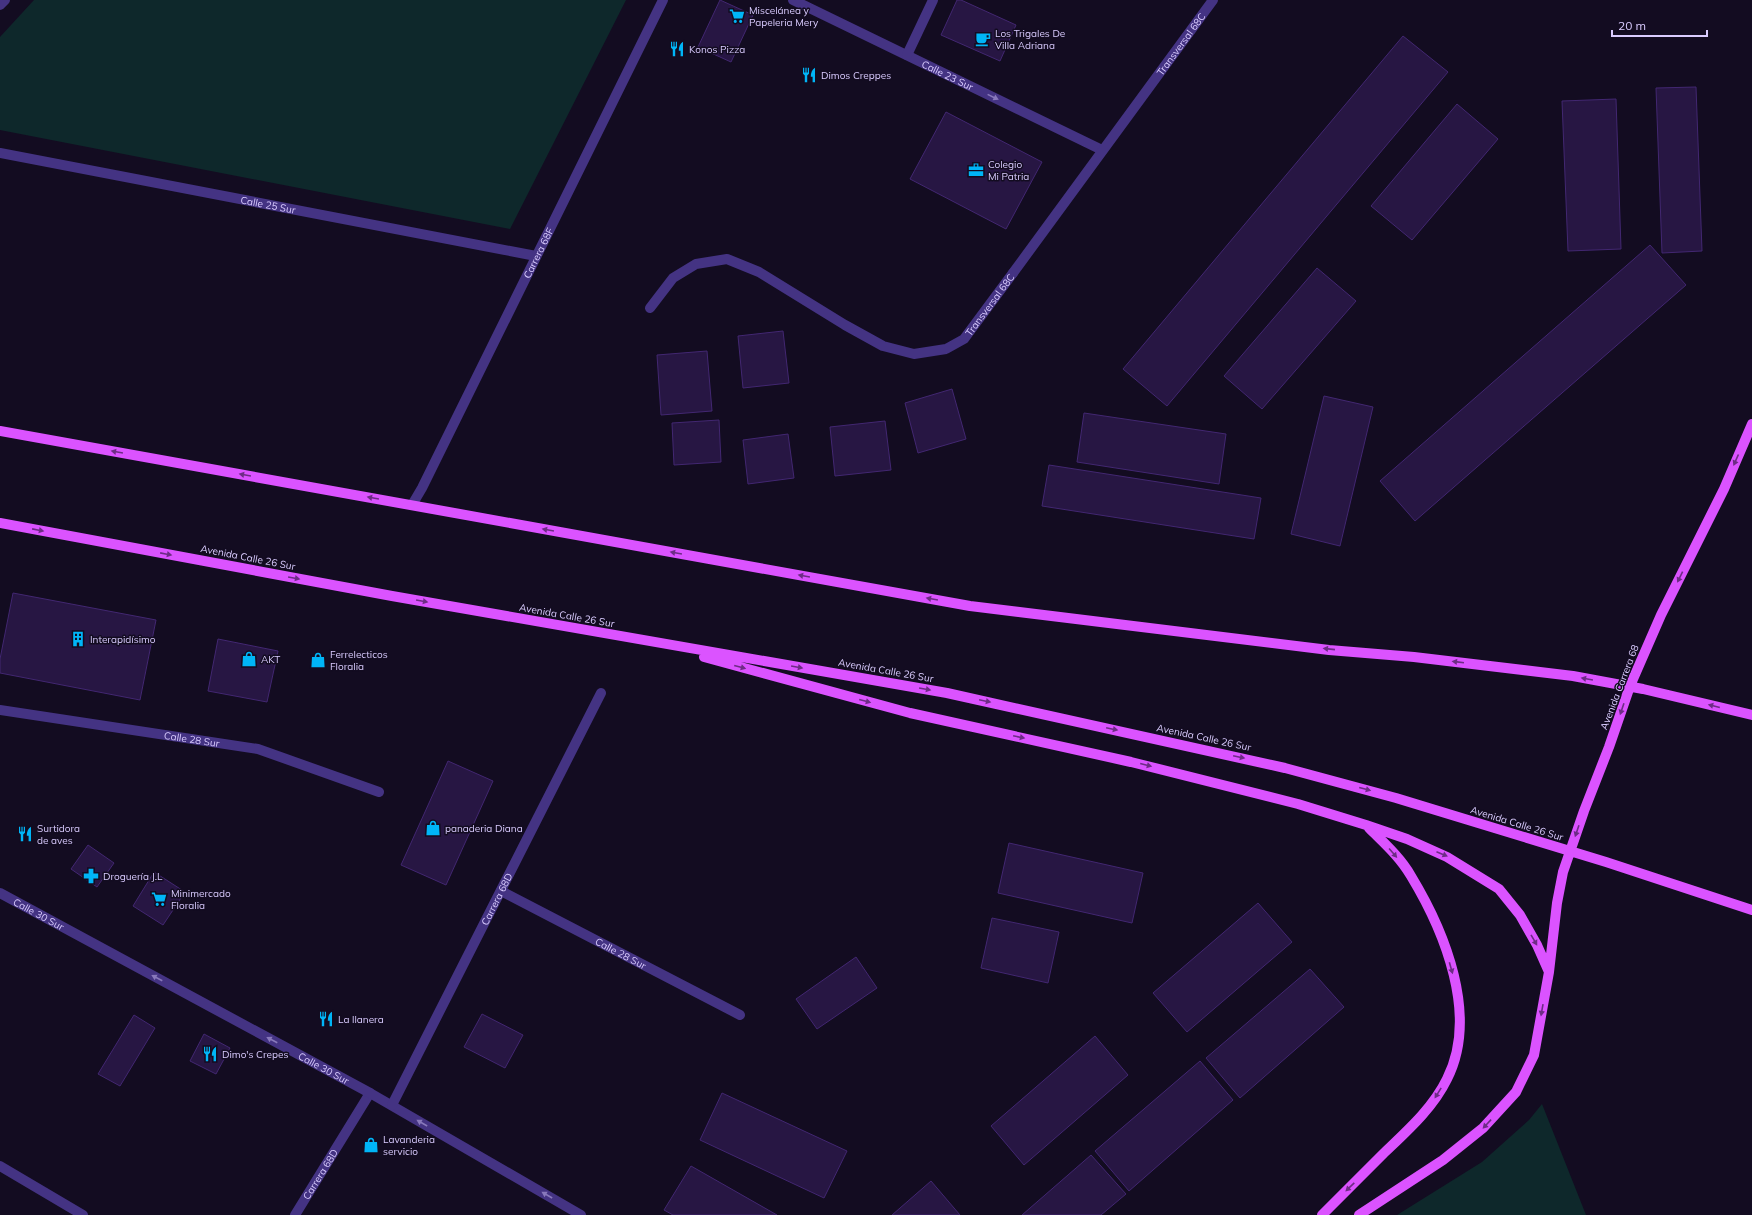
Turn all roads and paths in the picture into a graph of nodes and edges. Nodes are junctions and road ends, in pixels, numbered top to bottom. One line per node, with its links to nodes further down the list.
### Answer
1 (5, 0): 6 (street)
2 (663, 0): 10 (street, Carrera 68F)
3 (793, 0): 7 (street, Calle 23 Sur)
4 (934, 0): 7 (street)
5 (1213, 0): 8 (street, Transversal 68C)
6 (0, 5)
7 (907, 55): 8 (street, Calle 23 Sur, one-way to 8)
8 (1102, 150): 11 (street, Transversal 68C)
9 (0, 153): 10 (street, Calle 25 Sur)
10 (536, 256): 14 (street, Carrera 68F)
11 (650, 308)
12 (1752, 424): 25 (main road, Avenida Carrera 68, one-way to 25)
13 (0, 431): 14 (main road, one-way to 13)
14 (412, 505): 19 (main road, one-way to 14)
15 (0, 523): 16 (main road, Avenida Calle 26 Sur, one-way to 16)
16 (648, 642): 21 (main road, one-way to 21); 24 (main road, Avenida Calle 26 Sur, one-way to 24)
17 (601, 693): 22 (street, Carrera 68D)
18 (0, 710): 20 (street, Calle 28 Sur)
19 (1752, 715)
20 (379, 792)
21 (1366, 825): 25 (main road, one-way to 25); 33 (main road, one-way to 33)
22 (501, 891): 26 (street, Calle 28 Sur); 28 (street, Carrera 68D)
23 (0, 893): 27 (street, Calle 30 Sur, one-way to 23)
24 (1752, 910)
25 (1549, 972): 34 (main road, Avenida Carrera 68, one-way to 34)
26 (740, 1016)
27 (370, 1093): 28 (street, Calle 30 Sur); 31 (street, Carrera 68D)
28 (392, 1106): 32 (street, Calle 30 Sur, one-way to 28)
29 (0, 1166): 30 (street)
30 (83, 1215)
31 (295, 1215)
32 (581, 1215)
33 (1322, 1215)
34 (1359, 1215)

